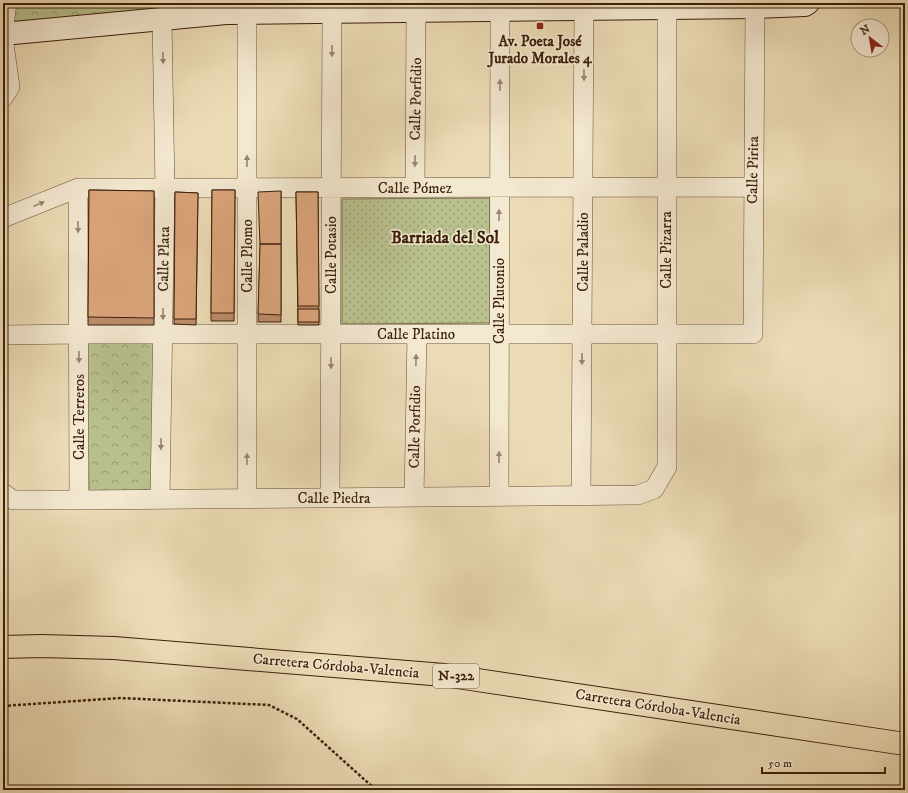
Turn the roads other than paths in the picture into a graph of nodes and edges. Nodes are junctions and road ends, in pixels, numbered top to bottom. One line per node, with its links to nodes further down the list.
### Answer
1 (7, 3): 13 (street)
2 (808, 3): 5 (main road)
3 (600, 6): 7 (main road); 8 (main road); 17 (street, Calle Paladio, one-way to 17)
4 (395, 7): 9 (main road); 10 (main road)
5 (755, 7): 7 (main road); 15 (street, Calle Pirita)
6 (272, 8): 10 (main road); 11 (main road)
7 (667, 8): 18 (street, Calle Pizarra)
8 (500, 9): 9 (main road); 16 (street, Calle Plutonio, one-way to 8)
9 (416, 10): 23 (street, Calle Porfidio, one-way to 23)
10 (332, 12): 22 (street, Calle Potasio, one-way to 22)
11 (246, 13): 12 (main road); 21 (street, Calle Plomo, one-way to 11)
12 (162, 19): 13 (main road); 20 (street, Calle Plata, one-way to 20)
13 (3, 34): 14 (street)
14 (3, 98)
15 (753, 186): 18 (street, Calle Pómez); 33 (street, Calle Pirita)
16 (500, 187): 17 (street, Calle Pómez); 23 (street, Calle Pómez); 30 (street, Calle Plutonio, one-way to 16)
17 (583, 187): 18 (street, Calle Pómez); 31 (street, Calle Paladio)
18 (666, 187): 32 (street, Calle Pizarra)
19 (78, 188): 20 (street, Calle Pómez); 24 (street, one-way to 19); 25 (street, Calle Terreros, one-way to 25)
20 (165, 188): 21 (street, Calle Pómez); 26 (street, Calle Plata, one-way to 26)
21 (247, 188): 22 (street, Calle Pómez); 27 (street, Calle Plomo)
22 (331, 188): 23 (street, Calle Pómez); 28 (street, Calle Potasio)
23 (415, 188)
24 (3, 218)
25 (79, 334): 26 (street, Calle Platino); 34 (street); 43 (street, Calle Terreros, one-way to 43)
26 (163, 334): 27 (street, Calle Platino); 42 (street, Calle Plata, one-way to 42)
27 (247, 334): 28 (street, Calle Platino); 40 (street, Calle Plomo, one-way to 27)
28 (331, 334): 29 (street, Calle Platino); 41 (street, Calle Potasio, one-way to 41)
29 (417, 334): 30 (street, Calle Platino); 39 (street, Calle Porfidio, one-way to 29)
30 (499, 334): 31 (street, Calle Platino); 37 (street, Calle Plutonio, one-way to 30)
31 (582, 334): 32 (street, Calle Platino); 38 (street, Calle Paladio, one-way to 38)
32 (667, 334): 33 (street, Calle Platino); 35 (street, Calle Pizarra)
33 (753, 334)
34 (3, 335)
35 (654, 489): 38 (street, Calle Piedra)
36 (8, 496): 43 (street, Calle Piedra)
37 (499, 496): 38 (street, Calle Piedra); 39 (street, Calle Piedra)
38 (582, 496)
39 (414, 497): 41 (street, Calle Piedra)
40 (247, 498): 41 (street, Calle Piedra); 42 (street, Calle Piedra)
41 (330, 498)
42 (160, 499): 43 (street, Calle Piedra)
43 (79, 500)
44 (3, 647): 45 (highway, Carretera Córdoba-Valencia / N-322)
45 (905, 744)

